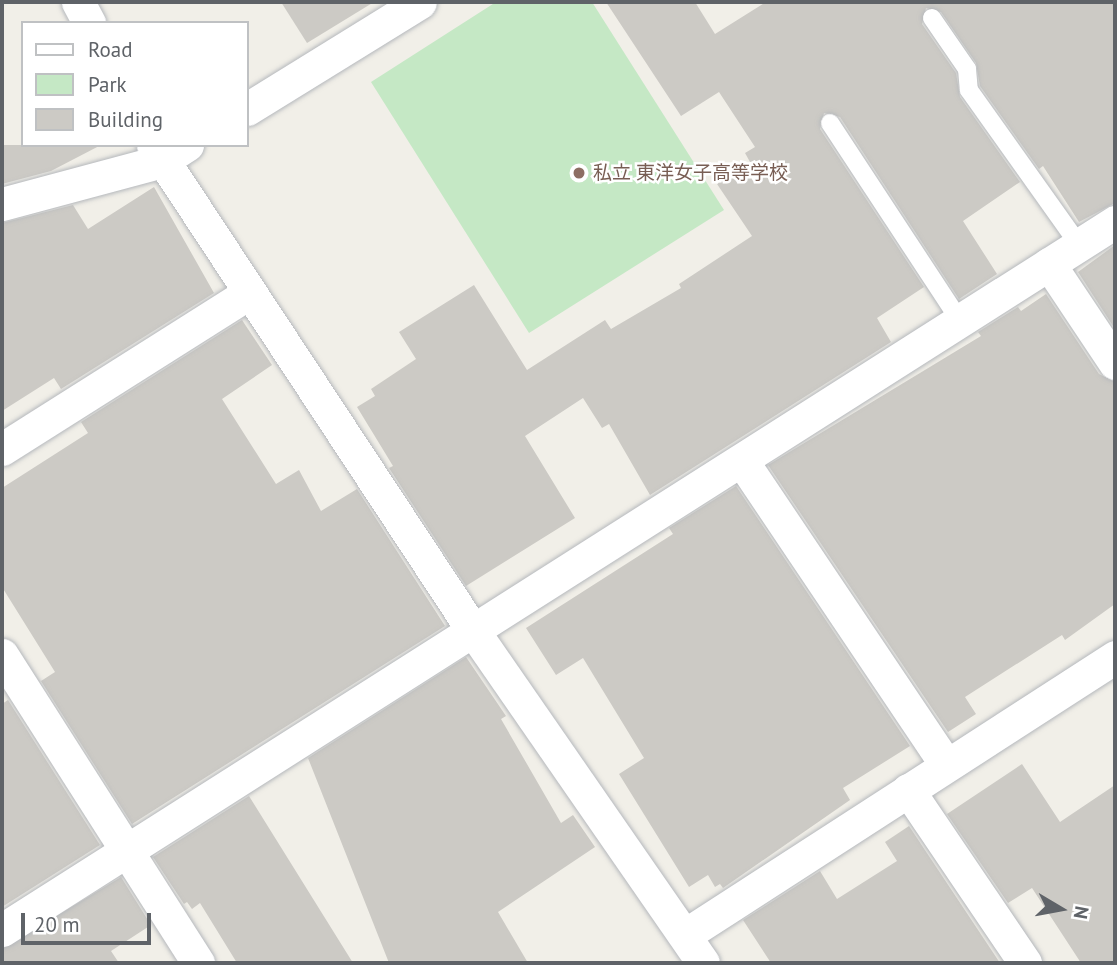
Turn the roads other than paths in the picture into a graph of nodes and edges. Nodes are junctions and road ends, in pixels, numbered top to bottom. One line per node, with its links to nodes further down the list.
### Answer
1 (78, 2): 4 (street)
2 (420, 2): 5 (street)
3 (932, 18): 10 (lane)
4 (88, 21)
5 (248, 108)
6 (830, 123): 13 (lane)
7 (168, 150): 8 (street); 12 (street)
8 (2, 204)
9 (1115, 222): 10 (street)
10 (1079, 245): 11 (street)
11 (1049, 264): 13 (street); 14 (street)
12 (249, 293): 15 (street); 17 (street)
13 (960, 321): 16 (street)
14 (1115, 363)
15 (2, 449)
16 (742, 461): 17 (street); 20 (street)
17 (474, 632): 22 (street); 24 (street)
18 (2, 655): 22 (street)
19 (1115, 657): 20 (street)
20 (946, 765): 21 (street)
21 (908, 790): 24 (street); 27 (street)
22 (128, 853): 23 (street); 25 (street)
23 (2, 930)
24 (685, 935): 26 (street)
25 (198, 963)
26 (703, 963)
27 (1026, 963)

